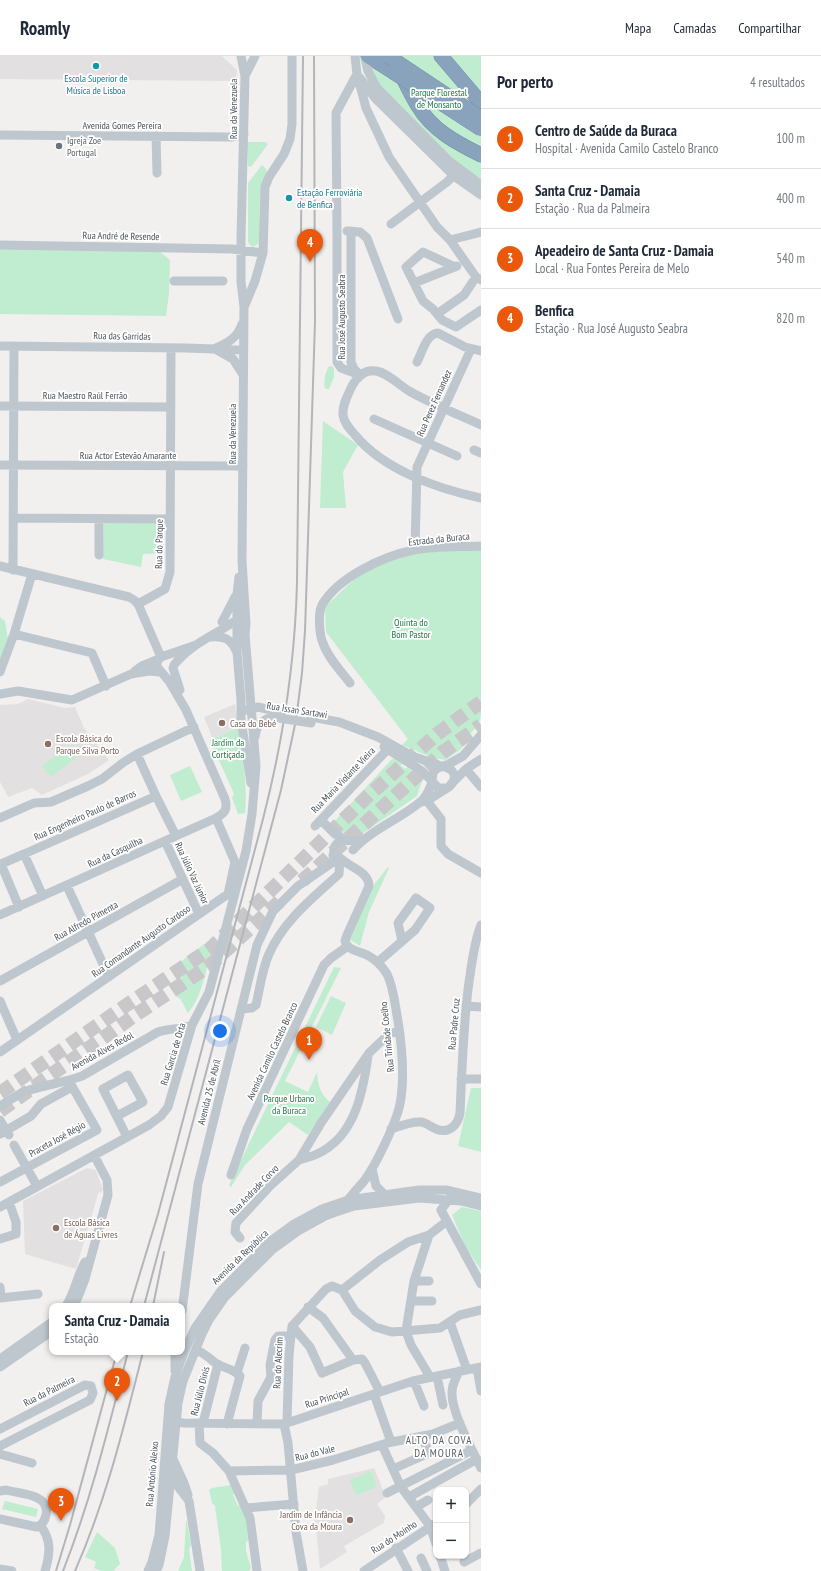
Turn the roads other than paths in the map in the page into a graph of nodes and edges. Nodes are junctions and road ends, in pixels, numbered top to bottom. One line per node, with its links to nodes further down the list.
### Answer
1 (241, 56): 10 (street, Rua da Venezuela)
2 (255, 56): 10 (street)
3 (292, 56): 32 (street, Rua da Venezuela)
4 (355, 56): 9 (street)
5 (366, 56): 13 (highway, bridge); 18 (street)
6 (388, 56): 12 (highway, bridge)
7 (397, 56): 17 (highway)
8 (440, 56): 11 (highway)
9 (357, 74): 18 (street); 22 (street); 25 (street, Rua José Augusto Seabra)
10 (245, 76): 14 (street, Rua da Venezuela)
11 (481, 103)
12 (481, 118)
13 (481, 129)
14 (244, 134): 16 (street, Avenida Gomes Pereira); 23 (street, Rua da Venezuela)
15 (0, 135): 16 (street, Avenida Gomes Pereira)
16 (156, 136): 19 (street)
17 (481, 155)
18 (456, 172): 20 (street); 21 (street); 22 (street)
19 (157, 174)
20 (481, 185)
21 (481, 194)
22 (420, 203): 24 (street); 28 (street)
23 (243, 211): 30 (street, Rua da Venezuela); 31 (street, Rua da Venezuela)
24 (391, 224)
25 (337, 231): 26 (street); 52 (street, Rua José Augusto Seabra)
26 (351, 231): 43 (street); 52 (street, Rua José Augusto Seabra)
27 (481, 232): 28 (street)
28 (450, 240): 33 (street)
29 (0, 245): 30 (street, Rua André de Resende)
30 (241, 249): 31 (street, Rua André de Resende); 39 (street, Rua da Venezuela)
31 (252, 251): 32 (street, Rua André de Resende)
32 (263, 253): 39 (street, Rua da Venezuela)
33 (464, 261): 34 (street); 35 (street)
34 (455, 267): 38 (street); 38 (street)
35 (478, 279): 41 (street)
36 (174, 281): 37 (street)
37 (222, 281)
38 (414, 283): 41 (street)
39 (244, 307): 42 (street, Rua da Venezuela)
40 (481, 310): 41 (street)
41 (437, 314)
42 (244, 318): 47 (street); 49 (street, Rua da Venezuela)
43 (398, 319)
44 (0, 346): 45 (street, Rua das Garridas)
45 (14, 346): 46 (street, Rua das Garridas); 55 (street)
46 (171, 348): 47 (street, Rua das Garridas); 56 (street, Rua do Parque)
47 (214, 348): 49 (street, Rua das Garridas); 53 (street)
48 (471, 349): 50 (street); 51 (street); 57 (street, Rua Perez Fernandez)
49 (243, 350): 53 (street, Rua da Venezuela)
50 (481, 351)
51 (417, 362)
52 (360, 375): 57 (street); 66 (street)
53 (243, 376): 65 (street, Rua da Venezuela)
54 (0, 406): 55 (street, Rua Maestro Raúl Ferrão)
55 (14, 406): 56 (street, Rua Maestro Raúl Ferrão); 63 (street)
56 (171, 407): 64 (street, Rua do Parque)
57 (444, 408): 59 (street); 60 (street, Rua Perez Fernandez)
58 (374, 419): 60 (street)
59 (481, 425)
60 (428, 444): 61 (street); 66 (street, Rua Perez Fernandez)
61 (457, 456)
62 (0, 465): 63 (street, Rua Actor Estevão Amarante)
63 (14, 465): 64 (street, Rua Actor Estevão Amarante); 68 (street)
64 (171, 466): 65 (street, Rua Actor Estevão Amarante); 70 (street, Rua do Parque)
65 (243, 466): 74 (street, Rua da Venezuela)
66 (416, 477): 67 (street); 72 (street, Rua Perez Fernandez)
67 (481, 498)
68 (14, 518): 69 (street); 76 (street)
69 (99, 519): 70 (street); 73 (street)
70 (170, 519): 79 (street, Rua do Parque)
71 (481, 546): 72 (street, Estrada da Buraca)
72 (414, 550): 93 (street, Estrada da Buraca)
73 (99, 555)
74 (242, 561): 78 (street, Rua da Venezuela); 80 (street, Rua da Venezuela)
75 (0, 566): 76 (street)
76 (13, 570): 77 (street)
77 (32, 574): 79 (street); 83 (street)
78 (237, 594): 81 (street, Rua da Venezuela); 82 (street)
79 (138, 604): 87 (street)
80 (245, 607): 81 (street); 84 (street, Rua da Venezuela)
81 (236, 621): 82 (street); 84 (street); 85 (street); 86 (street, Rua da Venezuela)
82 (222, 622): 85 (street)
83 (14, 634): 89 (street); 94 (street)
84 (245, 634): 92 (street, Rua da Venezuela)
85 (203, 641): 86 (street); 87 (street); 88 (street)
86 (237, 652): 97 (street, Rua da Venezuela)
87 (161, 657): 88 (street); 90 (street); 91 (street)
88 (173, 667): 90 (street); 96 (street)
89 (0, 672)
90 (162, 672): 91 (street); 96 (street)
91 (131, 674): 94 (street)
92 (249, 682): 97 (street, Rua da Venezuela); 98 (street)
93 (350, 683)
94 (106, 686): 95 (street)
95 (0, 694)
96 (186, 710): 100 (street)
97 (246, 710): 98 (street, Rua Issan Sartawi); 102 (street, Rua Garcia de Orta); 112 (street, Rua Garcia de Orta)
98 (275, 714): 99 (street, Rua Issan Sartawi, bridge); 102 (street)
99 (311, 720): 103 (street, Rua Issan Sartawi); 107 (street, Rua Issan Sartawi)
100 (194, 727): 104 (street); 116 (street)
101 (479, 737): 105 (street); 107 (street)
102 (254, 740): 112 (street, Rua Garcia de Orta)
103 (388, 749): 109 (street, Rua Issan Sartawi); 117 (street, Rua Maria Violante Vieira)
104 (137, 754): 113 (street); 115 (street)
105 (481, 756)
106 (481, 759): 108 (street)
107 (442, 766): 109 (street); 110 (street)
108 (466, 769): 110 (street); 111 (street)
109 (432, 782): 110 (street); 114 (street)
110 (449, 787): 114 (street)
111 (481, 787)
112 (253, 794): 146 (street, Rua Garcia de Orta)
113 (156, 796): 118 (street); 123 (street, Rua Engenheiro Paulo de Barros)
114 (423, 802): 119 (street); 126 (street)
115 (0, 818)
116 (216, 818): 118 (street, Rua da Casquilha); 131 (street, Rua Comandante Augusto Cardoso)
117 (333, 832): 121 (street); 124 (street)
118 (176, 836): 120 (street, Rua da Casquilha)
119 (363, 840): 121 (street); 122 (street)
120 (165, 841): 127 (street, Rua Júlio Vaz Júnior); 128 (street, Rua da Casquilha)
121 (346, 841): 122 (street); 124 (street)
122 (353, 852): 124 (street); 125 (street)
123 (24, 854): 129 (street); 130 (street, Rua Engenheiro Paulo de Barros)
124 (337, 856): 125 (street); 145 (street, Avenida 25 de Abril); 145 (street)
125 (358, 870): 136 (street)
126 (481, 873)
127 (183, 879): 131 (street, Rua Júlio Vaz Júnior); 134 (street, Rua Alfredo Pimenta)
128 (67, 886): 129 (street, Rua da Casquilha); 134 (street)
129 (43, 896): 130 (street, Rua da Casquilha)
130 (19, 907): 132 (street, Rua da Casquilha)
131 (199, 914): 140 (street, Rua Comandante Augusto Cardoso)
132 (0, 915)
133 (481, 925): 138 (street, Rua Padre Cruz)
134 (87, 932): 140 (street); 141 (street, Rua Alfredo Pimenta)
135 (402, 941): 137 (street)
136 (347, 945): 137 (street); 167 (street, Avenida Camilo Castelo Branco)
137 (378, 962): 148 (street, Rua Trindade Coelho)
138 (471, 969): 139 (street); 143 (street, Rua Padre Cruz)
139 (481, 970)
140 (109, 977): 149 (street, Rua Comandante Augusto Cardoso)
141 (0, 981)
142 (0, 1001): 149 (street)
143 (466, 1006): 144 (street); 153 (street, Rua Padre Cruz)
144 (481, 1007)
145 (242, 1009): 198 (street, Avenida 25 de Abril)
146 (192, 1025): 147 (street, Avenida Alves Redol); 150 (street, Rua Garcia de Orta)
147 (180, 1028): 150 (street); 155 (street, Avenida Alves Redol)
148 (399, 1032): 152 (street, Rua Andrade Corvo); 159 (street, Rua Trindade Coelho)
149 (17, 1040): 151 (street, Rua Comandante Augusto Cardoso)
150 (186, 1045): 161 (street, Rua Garcia de Orta)
151 (0, 1052)
152 (368, 1053): 164 (street, Rua Andrade Corvo); 164 (street, Rua Andrade Corvo)
153 (461, 1079): 154 (street); 159 (street, Rua Padre Cruz)
154 (481, 1079)
155 (71, 1084): 156 (street, Avenida Alves Redol); 160 (street); 165 (street, Praceta José Régio)
156 (0, 1106)
157 (117, 1116): 157 (street); 161 (street)
158 (0, 1120): 160 (street)
159 (391, 1129): 166 (street, Rua Trindade Coelho)
160 (5, 1132)
161 (127, 1137): 163 (street, Rua Garcia de Orta)
162 (14, 1145): 165 (street)
163 (94, 1155): 170 (street, Rua Garcia de Orta); 186 (street)
164 (299, 1160): 184 (street, Rua Andrade Corvo)
165 (27, 1168): 169 (street, Praceta José Régio); 170 (street)
166 (372, 1169): 168 (street, Rua Trindade Coelho); 171 (street)
167 (232, 1175)
168 (365, 1180): 171 (street); 176 (street, Rua Trindade Coelho)
169 (0, 1182)
170 (37, 1186): 177 (street, Rua Garcia de Orta)
171 (374, 1191): 172 (street); 176 (street, Avenida da República); 178 (street)
172 (384, 1197): 173 (street, Avenida da República); 174 (street, Avenida da República); 178 (street, Avenida da República)
173 (432, 1198): 175 (street, Avenida da República); 181 (street)
174 (481, 1198)
175 (449, 1199): 179 (street, Avenida da República); 181 (street)
176 (348, 1200): 207 (street, Avenida da República)
177 (9, 1202): 180 (street, Rua Garcia de Orta); 185 (street)
178 (357, 1206): 209 (street, Avenida da República)
179 (481, 1206)
180 (0, 1207)
181 (441, 1210): 182 (street)
182 (447, 1221): 183 (street); 189 (street)
183 (429, 1235): 187 (street); 191 (street)
184 (240, 1238)
185 (0, 1239)
186 (91, 1250): 196 (street); 197 (street)
187 (414, 1281): 188 (street); 194 (street)
188 (429, 1281)
189 (481, 1284)
190 (0, 1287): 193 (street)
191 (342, 1290): 199 (street, Rua do Alecrim); 204 (street)
192 (38, 1294): 193 (street)
193 (0, 1297)
194 (412, 1301): 195 (street); 204 (street)
195 (432, 1301)
196 (68, 1303)
197 (76, 1303)
198 (183, 1303)
199 (308, 1307): 203 (street, Rua do Alecrim); 212 (street)
200 (481, 1310): 201 (street)
201 (450, 1322): 204 (street); 216 (street)
202 (49, 1324): 211 (street)
203 (292, 1326): 206 (street, Rua do Alecrim); 212 (street)
204 (406, 1331): 218 (street)
205 (49, 1333): 214 (street)
206 (291, 1336): 227 (street, Rua do Alecrim); 230 (street)
207 (185, 1344)
208 (246, 1348): 217 (street)
209 (196, 1350): 213 (street); 219 (street, Avenida da República)
210 (180, 1355): 219 (street)
211 (0, 1359)
212 (353, 1360): 222 (street)
213 (218, 1364): 217 (street); 226 (street, Rua Júlio Dinis)
214 (0, 1367)
215 (479, 1367): 216 (street, Rua Principal); 221 (street)
216 (463, 1370): 218 (street, Rua Principal); 228 (street)
217 (237, 1373): 229 (street)
218 (434, 1376): 220 (street, Rua Principal); 223 (street)
219 (179, 1379): 225 (street, Rua António Aleixo); 239 (street, Rua António Aleixo)
220 (414, 1381): 222 (street, Rua Principal); 224 (street)
221 (481, 1391)
222 (377, 1393): 227 (street, Rua Principal); 233 (street)
223 (443, 1405)
224 (424, 1406)
225 (176, 1421): 226 (street, Rua Principal); 237 (street, Rua António Aleixo)
226 (201, 1423): 229 (street, Rua Principal); 244 (street)
227 (285, 1423): 230 (street, Rua Principal); 243 (street)
228 (460, 1423): 232 (street, Rua do Vale); 235 (street)
229 (227, 1424): 230 (street, Rua Principal)
230 (257, 1424)
231 (0, 1429): 234 (street, Rua da Palmeira)
232 (422, 1437): 233 (street, Rua do Vale); 242 (street)
233 (386, 1444): 242 (street); 243 (street, Rua do Vale)
234 (0, 1446)
235 (472, 1450): 238 (street); 246 (street)
236 (0, 1454): 240 (street)
237 (172, 1456): 245 (street, Rua António Aleixo); 252 (street)
238 (477, 1459): 241 (street); 250 (street)
239 (164, 1462): 245 (street); 270 (street, Rua António Aleixo)
240 (32, 1463)
241 (481, 1468)
242 (393, 1469): 246 (street)
243 (291, 1470): 244 (street, Rua do Vale); 254 (street)
244 (229, 1471): 257 (street)
245 (172, 1479): 252 (street); 256 (street, Rua António Aleixo)
246 (401, 1487): 249 (street); 250 (street)
247 (481, 1489): 253 (street)
248 (0, 1491): 260 (street)
249 (387, 1493)
250 (409, 1497): 255 (street)
251 (428, 1500): 255 (street)
252 (189, 1501): 256 (street); 272 (street)
253 (469, 1501)
254 (294, 1504): 257 (street); 274 (street)
255 (416, 1507): 259 (street)
256 (168, 1508): 271 (street, Rua António Aleixo)
257 (246, 1508): 273 (street)
258 (0, 1519): 260 (street)
259 (433, 1525): 261 (street, Rua do Moinho)
260 (40, 1526): 268 (street)
261 (396, 1548): 275 (street, Rua do Moinho); 276 (street)
262 (481, 1553): 263 (street)
263 (469, 1557)
264 (421, 1558): 277 (street)
265 (441, 1559): 278 (street)
266 (463, 1559): 279 (street)
267 (0, 1569): 269 (street)
268 (45, 1570)
269 (12, 1571)
270 (148, 1571)
271 (156, 1571)
272 (200, 1571)
273 (257, 1571)
274 (302, 1571)
275 (364, 1571)
276 (408, 1571)
277 (427, 1571)
278 (445, 1571)
279 (467, 1571)

